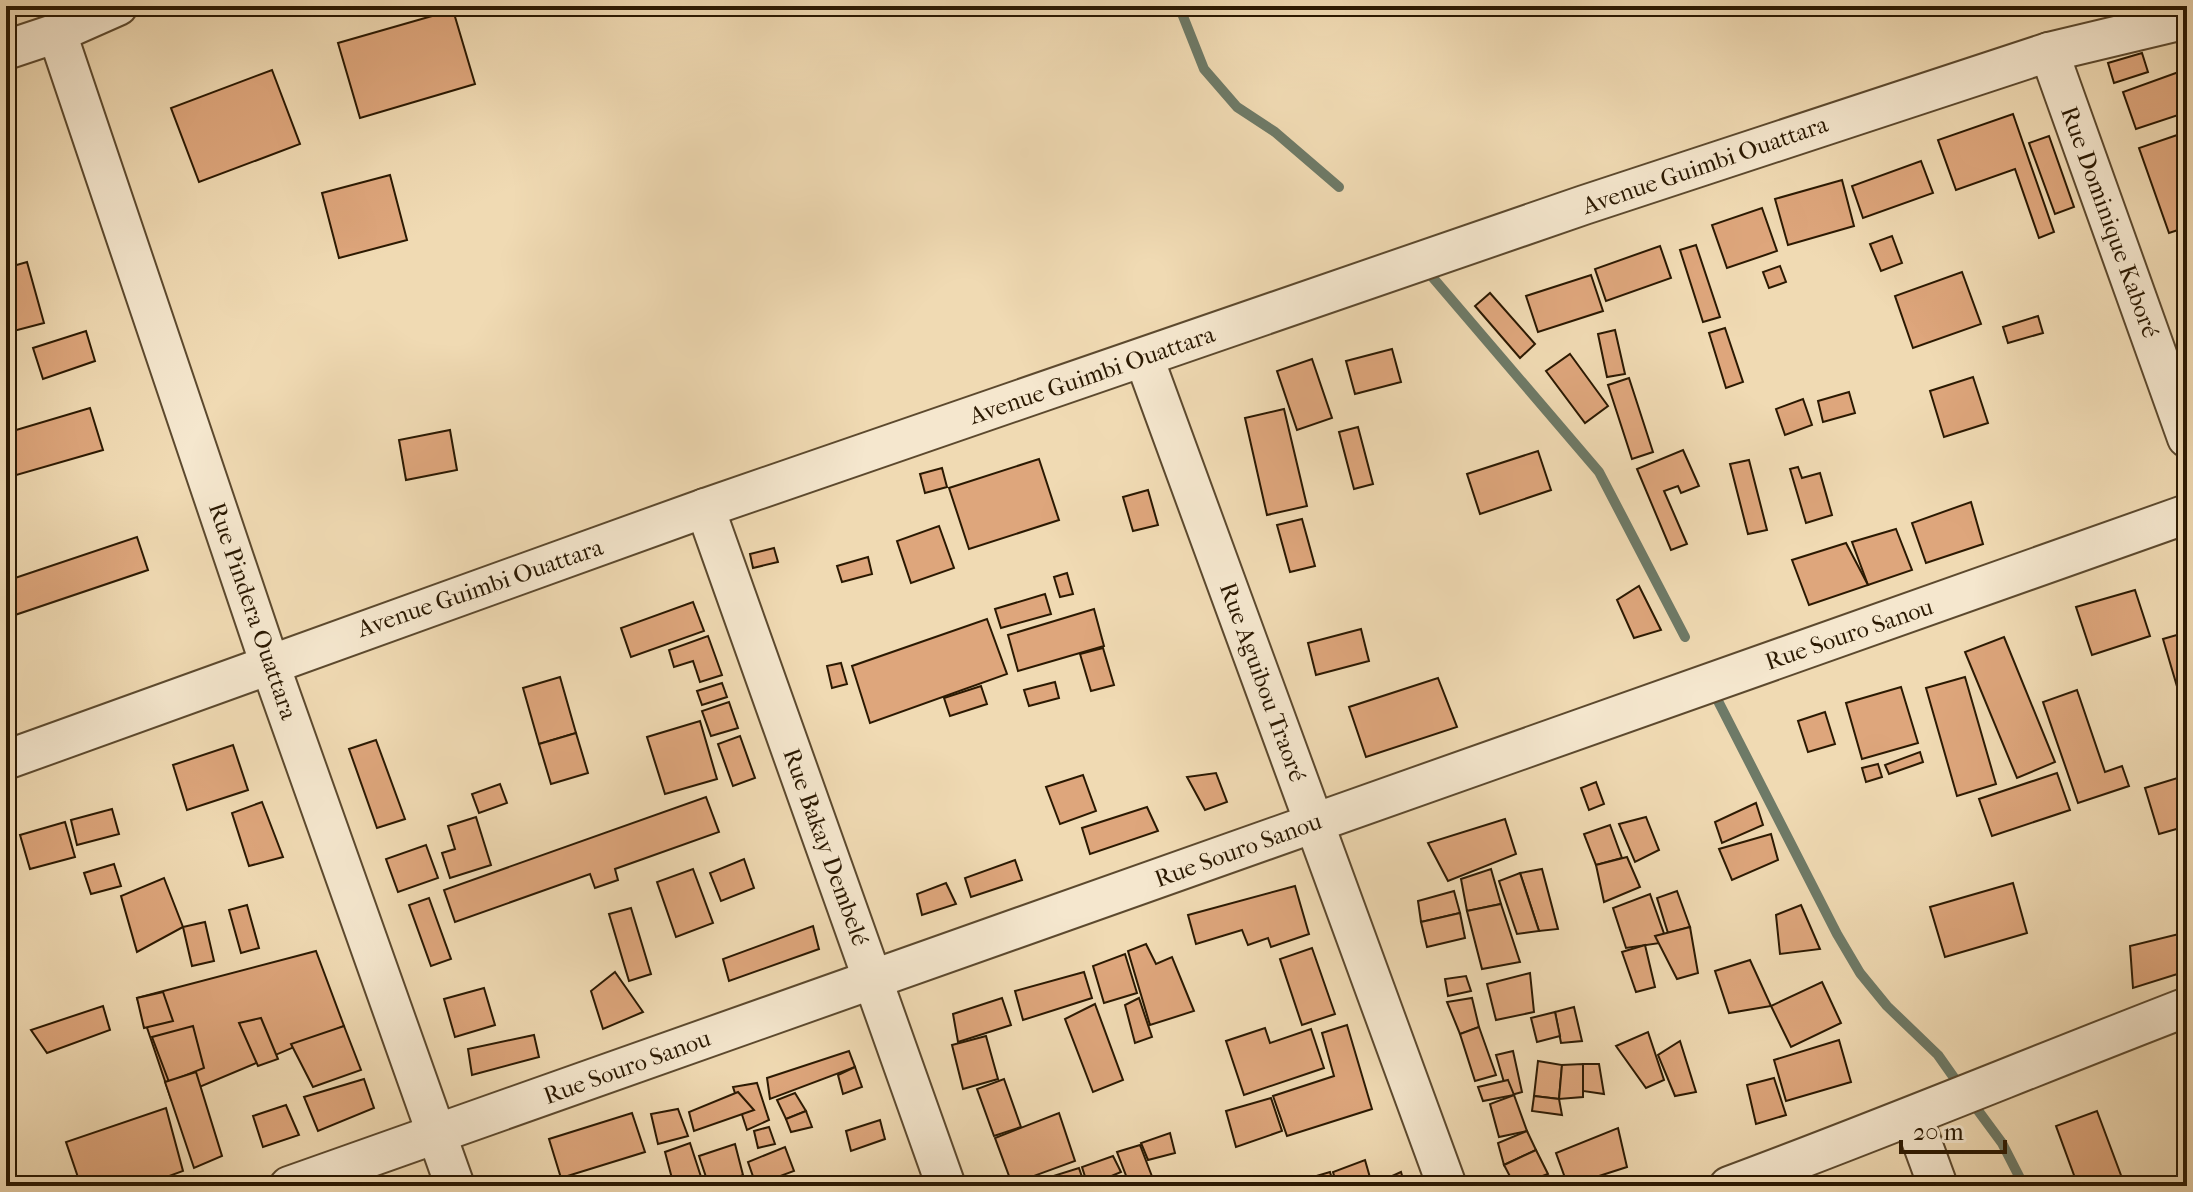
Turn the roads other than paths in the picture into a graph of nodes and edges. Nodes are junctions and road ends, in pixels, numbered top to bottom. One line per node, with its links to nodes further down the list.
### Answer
1 (118, 6): 3 (street)
2 (2187, 19): 5 (street, Avenue Guimbi Ouattara)
3 (57, 33): 4 (street); 10 (street, Rue Pindera Ouattara)
4 (6, 50)
5 (2049, 52): 6 (street, Avenue Guimbi Ouattara); 7 (street, Rue Dominique Kaboré)
6 (1144, 358): 8 (street, Avenue Guimbi Ouattara); 12 (street, Rue Aguibou Traoré)
7 (2187, 438)
8 (705, 508): 10 (street, Avenue Guimbi Ouattara); 13 (street, Rue Bakay Dembelé)
9 (2187, 514): 12 (street, Rue Souro Sanou)
10 (269, 662): 11 (street, Avenue Guimbi Ouattara); 16 (street, Rue Pindera Ouattara)
11 (6, 760)
12 (1314, 823): 13 (street, Rue Souro Sanou); 20 (street, Rue Aguibou Traoré)
13 (873, 980): 16 (street, Rue Souro Sanou); 19 (street, Rue Bakay Dembelé)
14 (2187, 1007): 15 (street)
15 (1927, 1112): 21 (street); 22 (street)
16 (436, 1135): 17 (street, Rue Souro Sanou); 18 (street, Rue Pindera Ouattara)
17 (289, 1186)
18 (455, 1186)
19 (946, 1186)
20 (1447, 1186)
21 (1729, 1186)
22 (1938, 1186)

